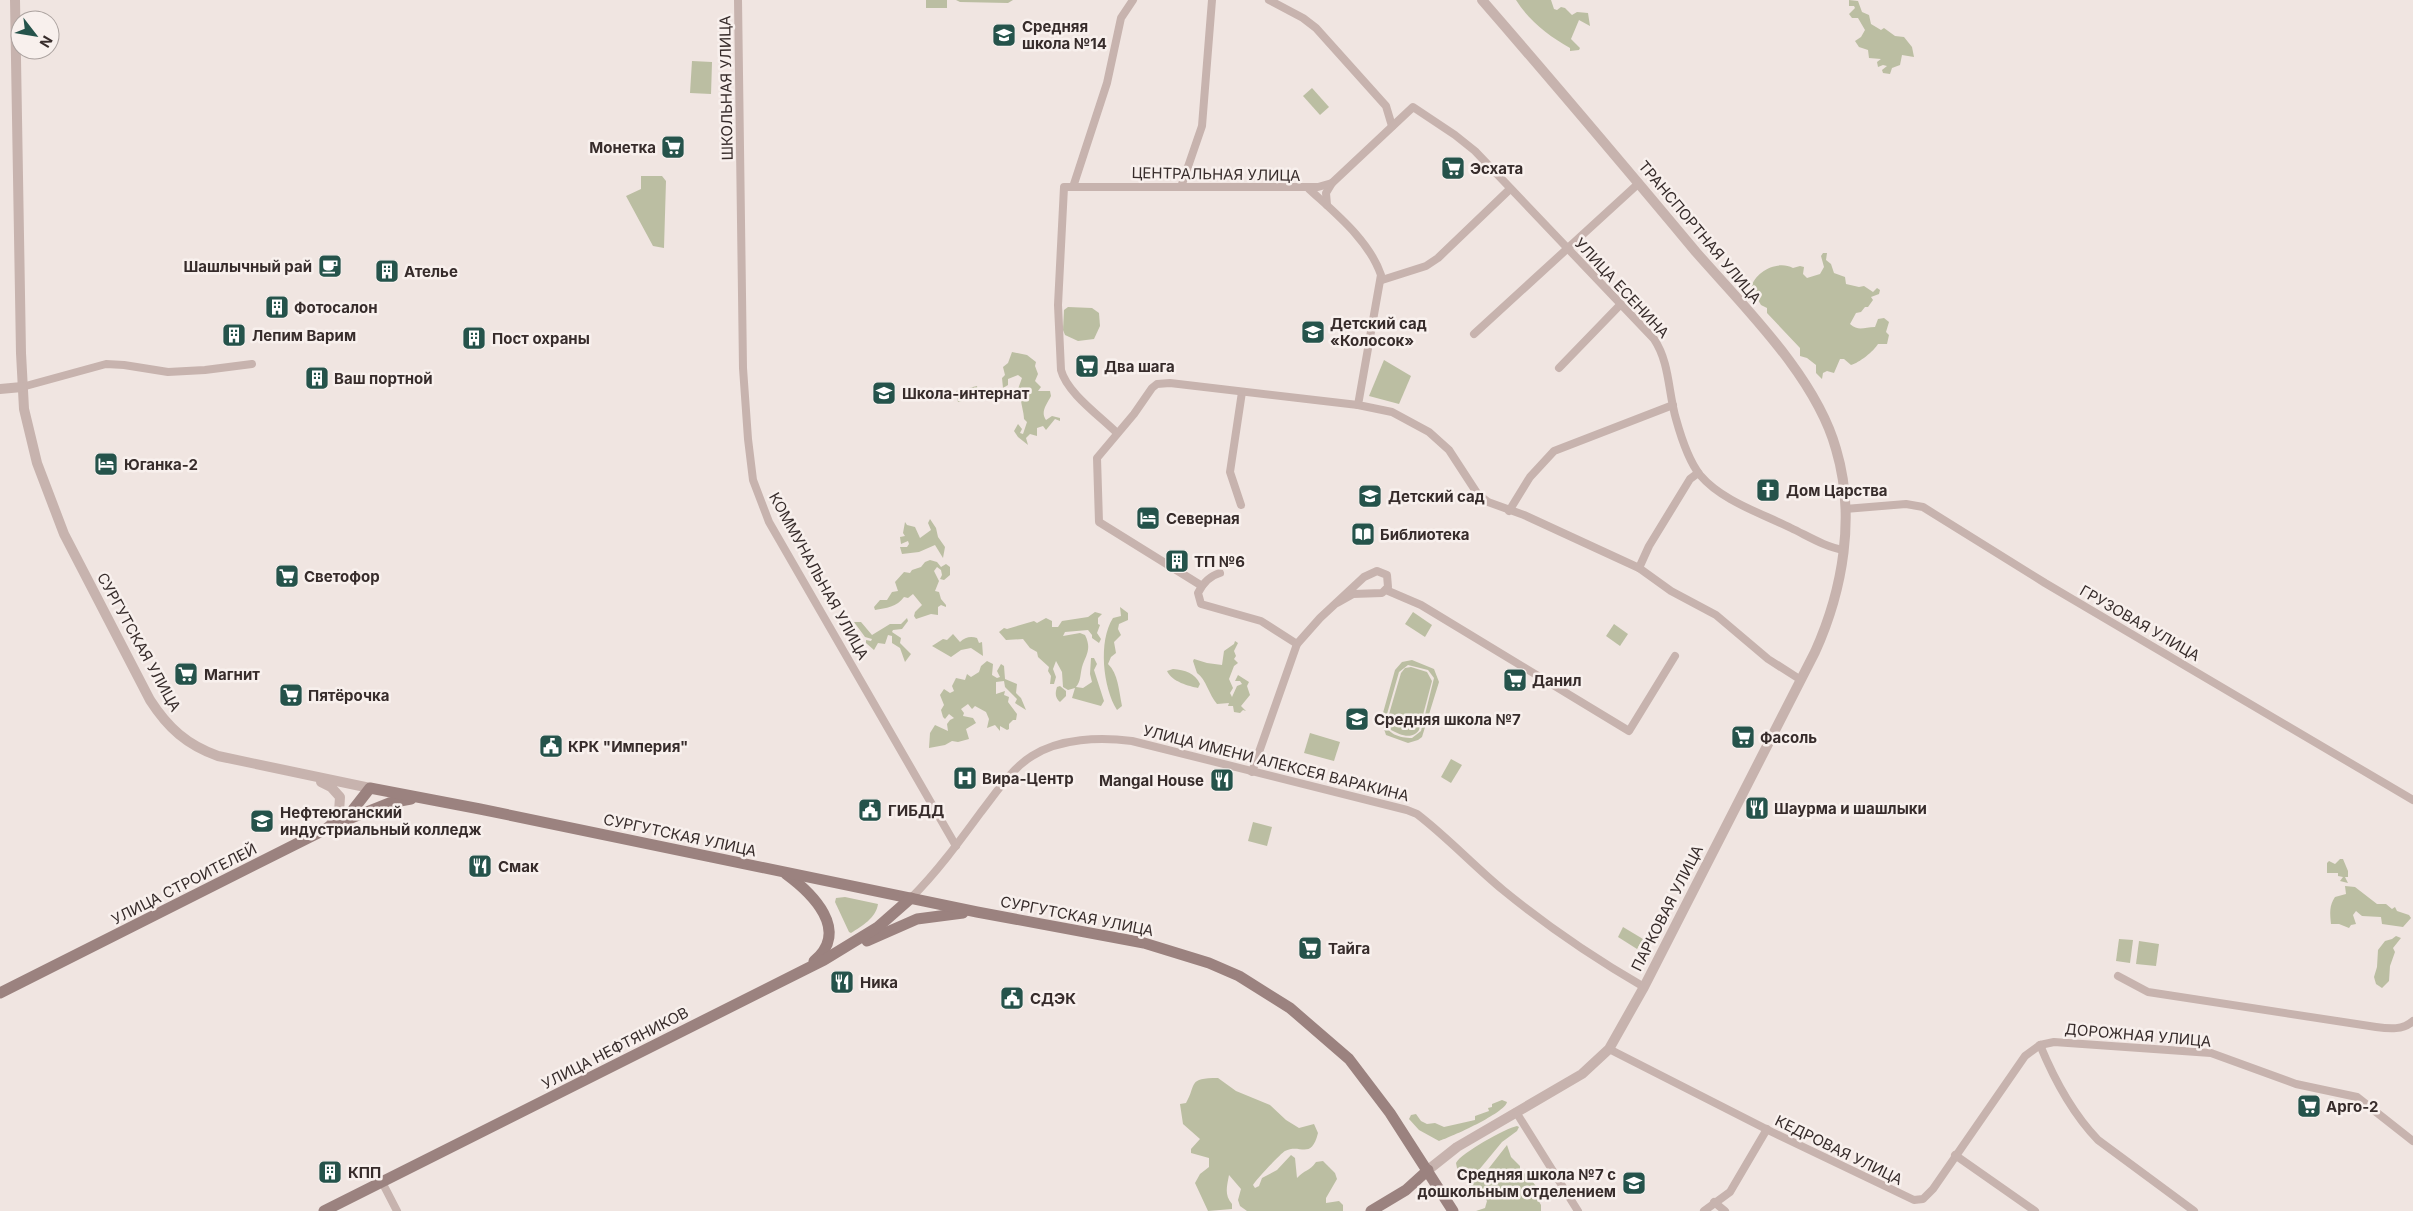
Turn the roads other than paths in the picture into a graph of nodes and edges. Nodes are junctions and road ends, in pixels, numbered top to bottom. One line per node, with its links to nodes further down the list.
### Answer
1 (15, 0): 22 (street, СУРГУТСКАЯ УЛИЦА)
2 (738, 0): 8 (street, ШКОЛЬНАЯ УЛИЦА)
3 (1133, 0): 11 (street)
4 (1212, 0): 12 (street)
5 (1269, 0): 7 (street)
6 (1482, 0): 10 (street, ТРАНСПОРТНАЯ УЛИЦА)
7 (1392, 126): 9 (street); 14 (street, УЛИЦА ЕСЕНИНА)
8 (742, 174): 47 (street, КОММУНАЛЬНАЯ УЛИЦА)
9 (1332, 183): 13 (street); 15 (street)
10 (1639, 183): 16 (street); 30 (street, ТРАНСПОРТНАЯ УЛИЦА)
11 (1073, 187): 12 (street, ЦЕНТРАЛЬНАЯ УЛИЦА); 27 (street)
12 (1181, 187): 13 (street, ЦЕНТРАЛЬНАЯ УЛИЦА)
13 (1309, 188): 15 (street, ЦЕНТРАЛЬНАЯ УЛИЦА)
14 (1510, 189): 16 (street, УЛИЦА ЕСЕНИНА); 17 (street)
15 (1327, 205): 17 (street, ЦЕНТРАЛЬНАЯ УЛИЦА)
16 (1566, 249): 18 (street, УЛИЦА ЕСЕНИНА); 19 (street)
17 (1382, 280): 26 (street)
18 (1620, 305): 21 (street); 25 (street, УЛИЦА ЕСЕНИНА)
19 (1474, 334)
20 (252, 364): 22 (street)
21 (1559, 368)
22 (22, 387): 23 (street); 42 (street, СУРГУТСКАЯ УЛИЦА)
23 (0, 389)
24 (1242, 392): 26 (street); 27 (street); 29 (street)
25 (1673, 404): 28 (street, УЛИЦА ЕСЕНИНА); 31 (street)
26 (1358, 405): 31 (street)
27 (1117, 433): 35 (street)
28 (1698, 473): 32 (street, УЛИЦА ЕСЕНИНА); 33 (street)
29 (1241, 505)
30 (1845, 509): 32 (street, ПАРКОВАЯ УЛИЦА); 45 (street, ГРУЗОВАЯ УЛИЦА)
31 (1509, 511): 33 (street)
32 (1844, 550): 40 (street, ПАРКОВАЯ УЛИЦА)
33 (1639, 568): 40 (street)
34 (1220, 573): 35 (street)
35 (1202, 586): 38 (street)
36 (1386, 590): 37 (street); 37 (street); 39 (street)
37 (1337, 603): 38 (street)
38 (1297, 644): 41 (street)
39 (1675, 656)
40 (1800, 680): 54 (street, ПАРКОВАЯ УЛИЦА)
41 (1252, 772): 47 (street, УЛИЦА ИМЕНИ АЛЕКСЕЯ ВАРАКИНА); 54 (street, УЛИЦА ИМЕНИ АЛЕКСЕЯ ВАРАКИНА)
42 (311, 777): 43 (street, СУРГУТСКАЯ УЛИЦА); 46 (street)
43 (370, 788): 44 (main road, СУРГУТСКАЯ УЛИЦА); 46 (main road, УЛИЦА СТРОИТЕЛЕЙ)
44 (422, 798): 46 (main road); 48 (main road, СУРГУТСКАЯ УЛИЦА)
45 (2413, 800)
46 (324, 830): 55 (main road, УЛИЦА СТРОИТЕЛЕЙ)
47 (956, 846): 49 (street, УЛИЦА ИМЕНИ АЛЕКСЕЯ ВАРАКИНА)
48 (780, 870): 49 (main road, СУРГУТСКАЯ УЛИЦА); 52 (main road)
49 (911, 898): 50 (main road, СУРГУТСКАЯ УЛИЦА); 51 (main road, УЛИЦА НЕФТЯНИКОВ)
50 (977, 912): 51 (main road); 63 (main road, СУРГУТСКАЯ УЛИЦА)
51 (824, 960): 52 (main road, УЛИЦА НЕФТЯНИКОВ)
52 (804, 970): 64 (main road, УЛИЦА НЕФТЯНИКОВ)
53 (2118, 976): 56 (street)
54 (1644, 987): 58 (street, ПАРКОВАЯ УЛИЦА)
55 (0, 993)
56 (2413, 1021)
57 (2040, 1044): 61 (street, ДОРОЖНАЯ УЛИЦА); 62 (street); 76 (street)
58 (1609, 1049): 59 (street, ПАРКОВАЯ УЛИЦА); 60 (street, КЕДРОВАЯ УЛИЦА)
59 (1516, 1112): 63 (street, ПАРКОВАЯ УЛИЦА); 71 (street)
60 (1767, 1130): 62 (street, КЕДРОВАЯ УЛИЦА); 65 (street)
61 (2413, 1141)
62 (1955, 1155): 66 (street)
63 (1428, 1170): 69 (main road, ПАРКОВАЯ УЛИЦА); 70 (main road, СУРГУТСКАЯ УЛИЦА)
64 (382, 1182): 67 (main road, УЛИЦА НЕФТЯНИКОВ); 68 (street)
65 (1714, 1202): 72 (street); 73 (street)
66 (2022, 1203): 74 (street); 75 (street)
67 (324, 1211)
68 (397, 1211)
69 (1371, 1211)
70 (1453, 1211)
71 (1578, 1211)
72 (1704, 1211)
73 (1726, 1211)
74 (2020, 1211)
75 (2035, 1211)
76 (2194, 1211)

